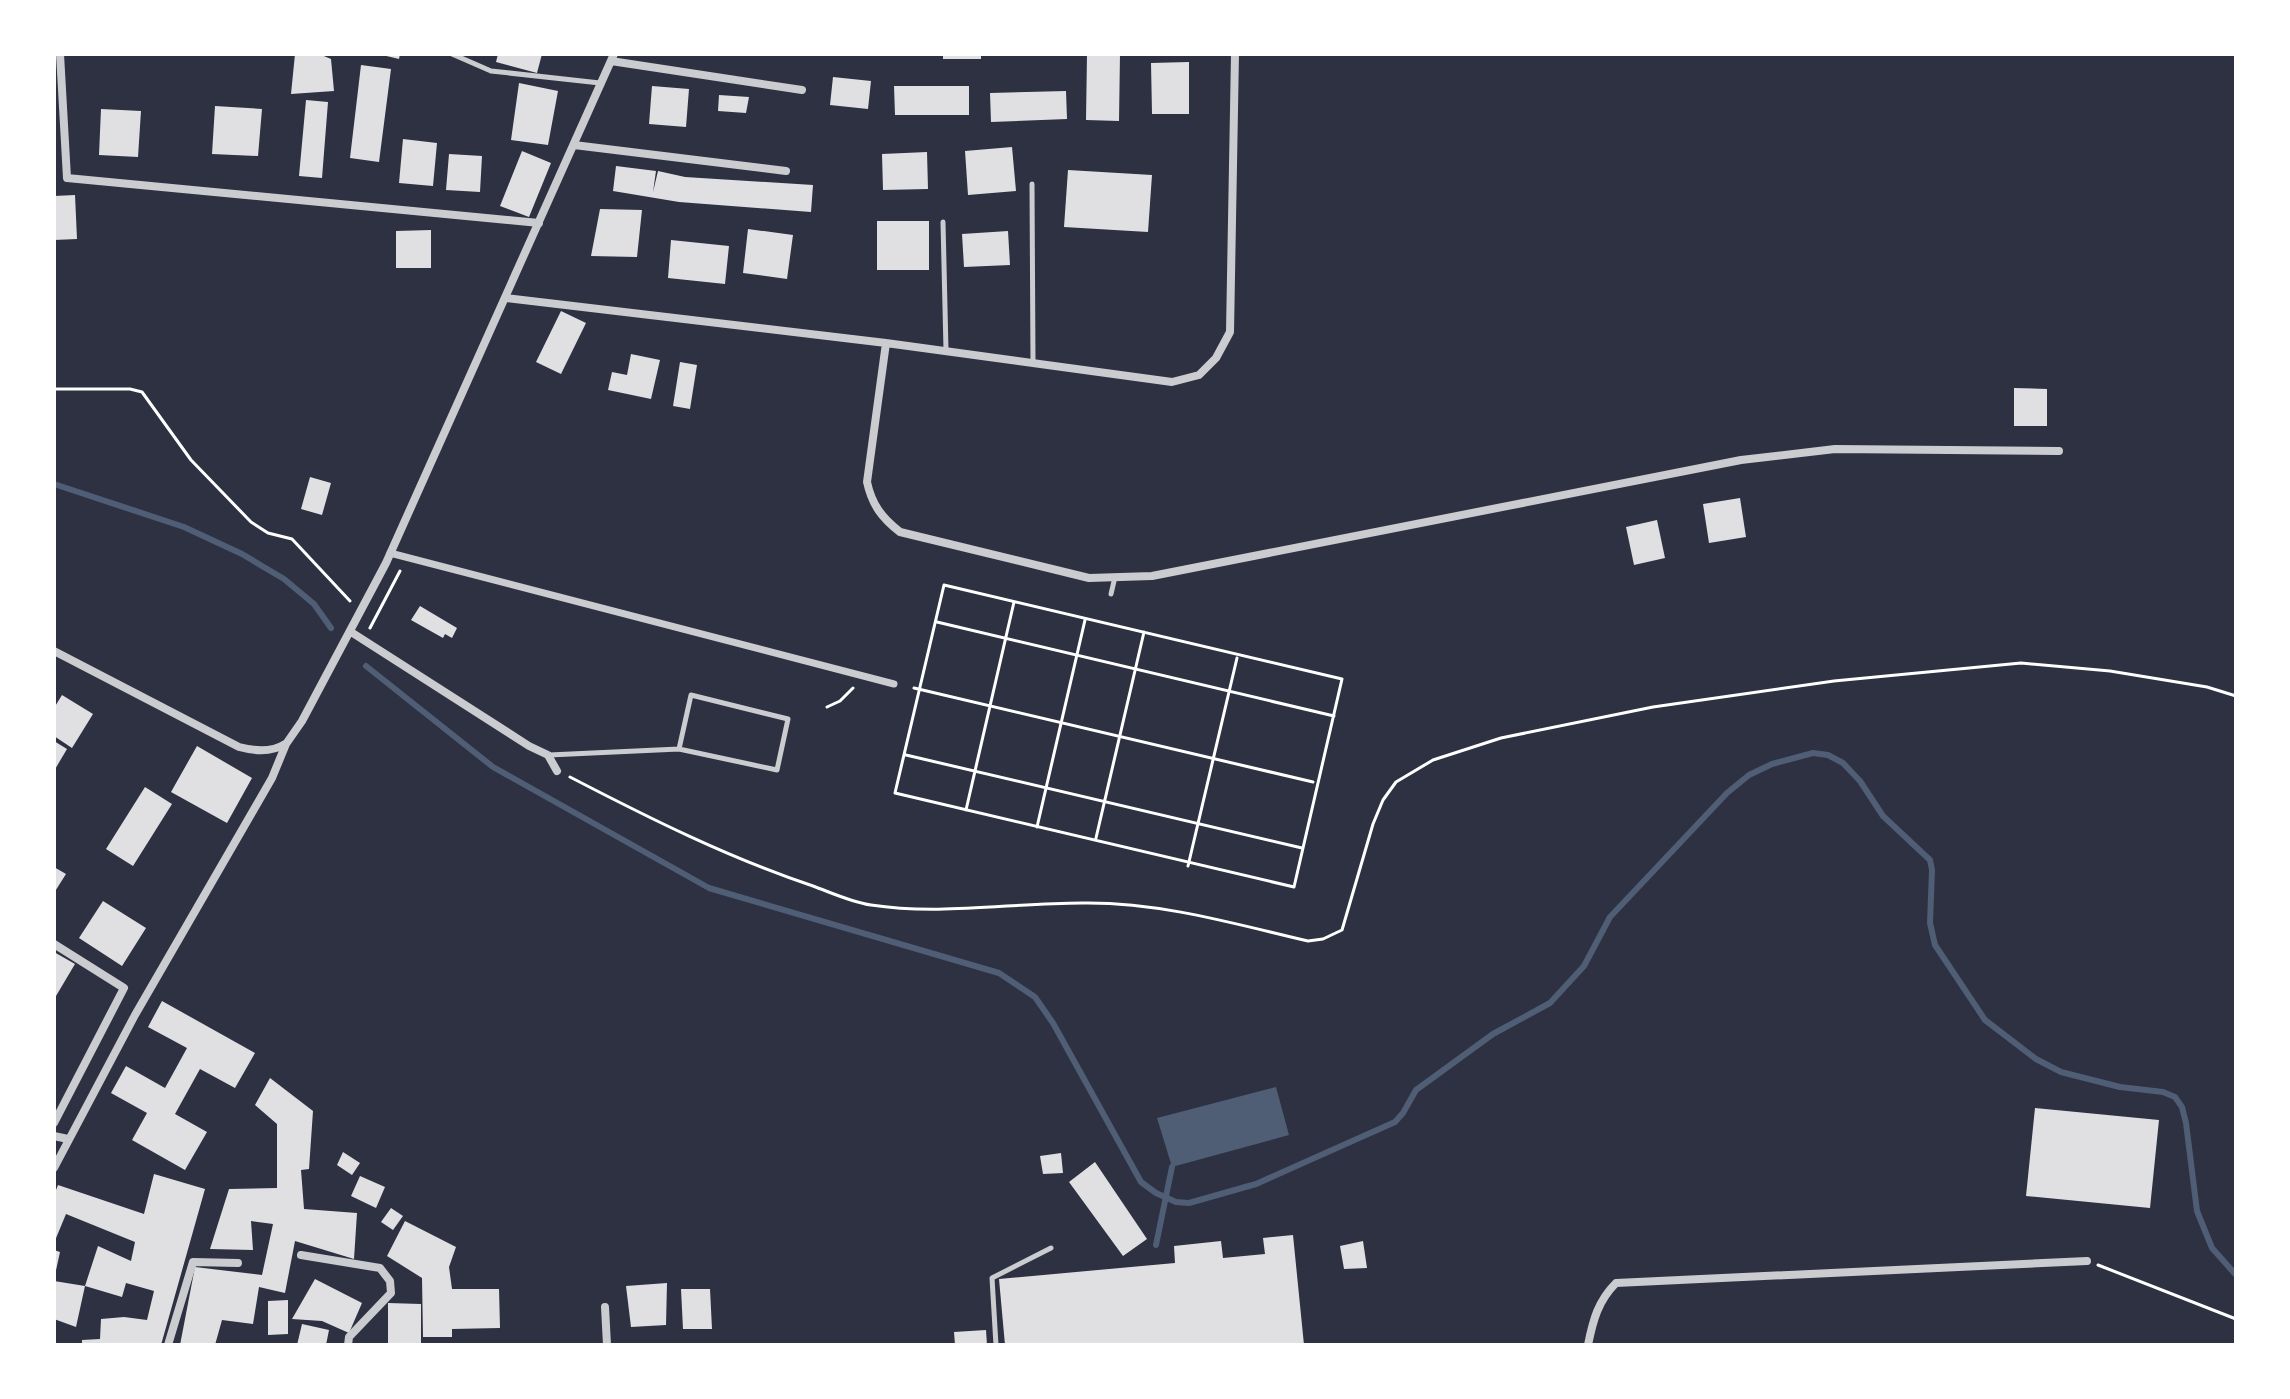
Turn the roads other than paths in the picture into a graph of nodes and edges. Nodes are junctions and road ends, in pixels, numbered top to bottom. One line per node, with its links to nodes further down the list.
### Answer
1 (60, 54): 11 (street)
2 (452, 54): 5 (lane)
3 (1235, 54): 15 (street)
4 (613, 58): 5 (street); 6 (street)
5 (601, 83): 7 (street)
6 (802, 90)
7 (574, 145): 8 (street); 11 (street)
8 (786, 171)
9 (1032, 184): 15 (lane)
10 (943, 222): 14 (lane)
11 (539, 223): 12 (street)
12 (506, 298): 13 (street); 17 (street)
13 (886, 343): 14 (street); 18 (street)
14 (946, 351): 15 (street)
15 (1033, 363)
16 (2059, 451): 18 (street)
17 (390, 553): 20 (street); 22 (street)
18 (1115, 576): 19 (lane)
19 (1111, 594)
20 (351, 632): 23 (street); 25 (street)
21 (54, 651): 23 (street)
22 (894, 684)
23 (286, 744): 30 (street)
24 (679, 749): 24 (lane); 25 (lane)
25 (548, 755): 26 (street)
26 (557, 771)
27 (54, 944): 28 (street)
28 (54, 1123)
29 (54, 1136): 30 (street)
30 (68, 1139): 31 (street)
31 (54, 1168)
32 (1051, 1248): 40 (lane)
33 (301, 1255): 38 (street)
34 (2087, 1261): 41 (street)
35 (238, 1263): 37 (street)
36 (605, 1307): 39 (street)
37 (168, 1345)
38 (348, 1345)
39 (607, 1345)
40 (996, 1345)
41 (1588, 1345)

